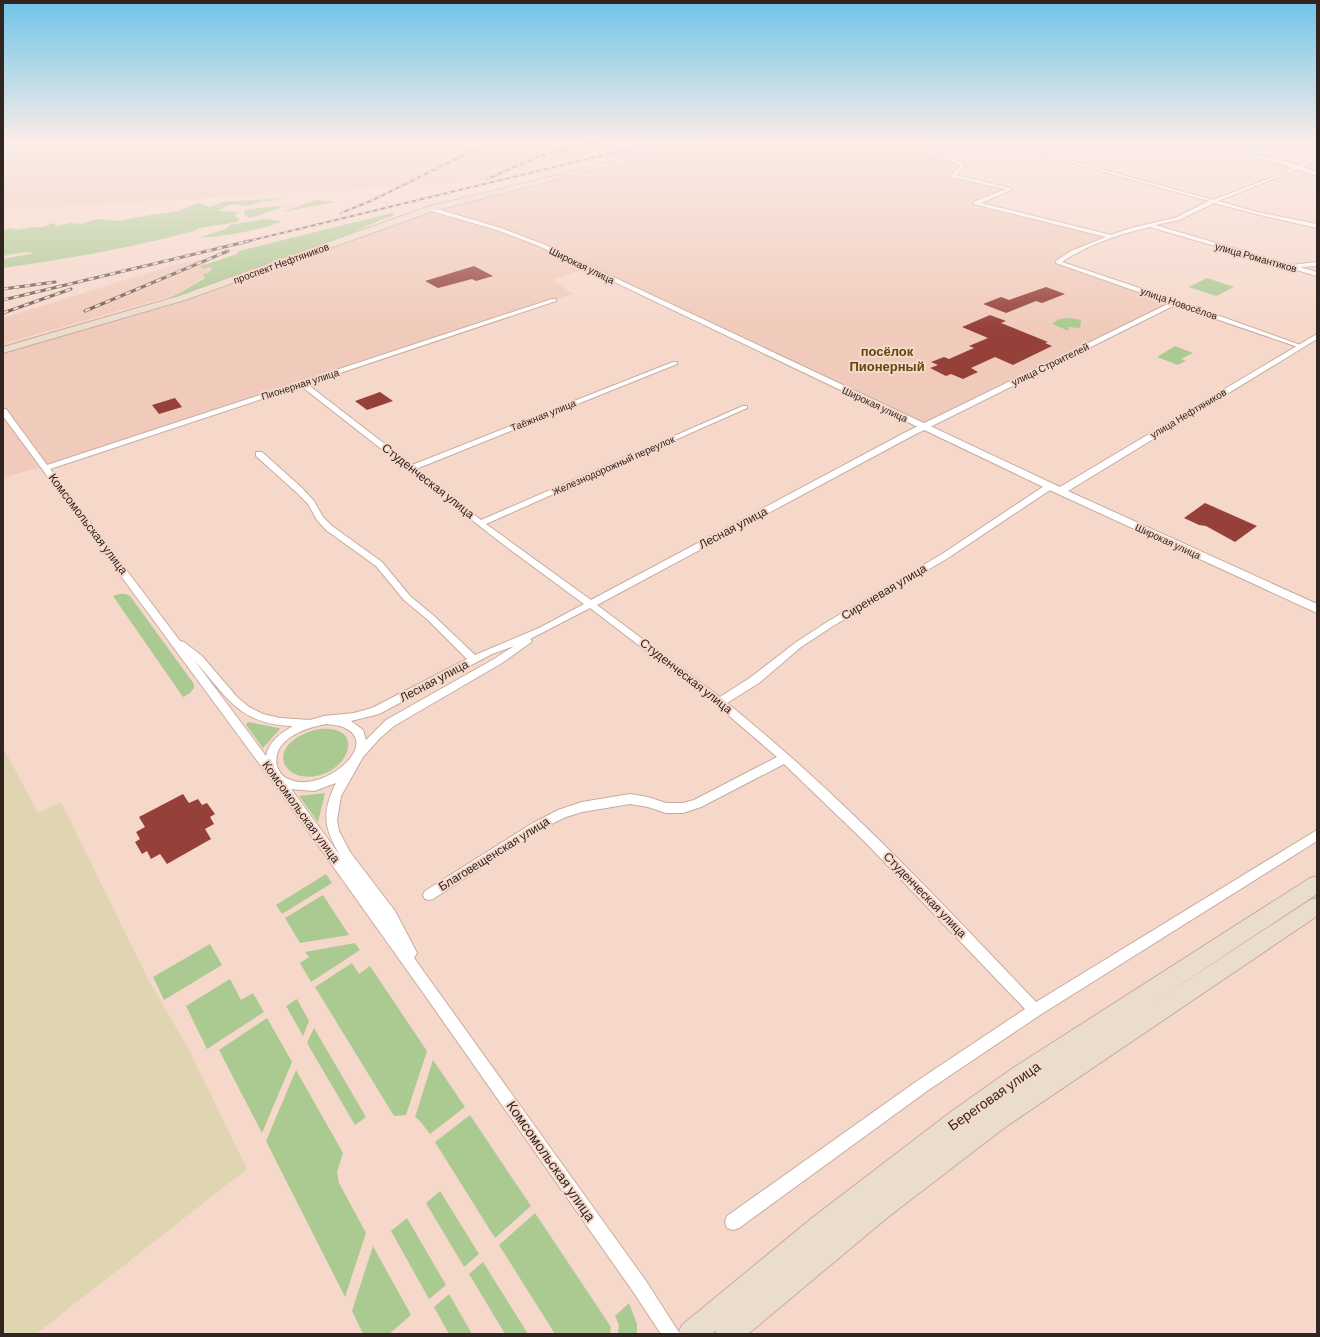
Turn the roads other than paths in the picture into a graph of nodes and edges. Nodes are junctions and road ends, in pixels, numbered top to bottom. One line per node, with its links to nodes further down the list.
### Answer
1 (448, 204): 5 (main road, проспект Нефтяников)
2 (979, 204): 8 (street)
3 (1206, 204): 6 (street)
4 (1225, 204): 7 (street)
5 (430, 209): 16 (main road, проспект Нефтяников); 21 (street, Широкая улица)
6 (1149, 226): 8 (street); 10 (street, улица Романтиков)
7 (1317, 226)
8 (1110, 236): 13 (street, улица Новосёлов)
9 (1317, 264): 10 (street)
10 (1291, 267): 11 (street, улица Романтиков)
11 (1317, 274)
12 (554, 300): 18 (street, Пионерная улица)
13 (1176, 302): 15 (street, улица Новосёлов); 21 (street, улица Строителей)
14 (1317, 336): 15 (street, улица Нефтяников)
15 (1300, 346): 25 (street, улица Нефтяников)
16 (3, 350)
17 (675, 363): 24 (street, Таёжная улица)
18 (301, 384): 23 (street, Пионерная улица); 24 (street, Студенческая улица)
19 (745, 407): 26 (street, Железнодорожный переулок)
20 (3, 411): 23 (street, Комсомольская улица)
21 (923, 426): 25 (street, Широкая улица); 27 (street, Лесная улица)
22 (259, 454): 31 (street)
23 (46, 468): 30 (street, Комсомольская улица)
24 (412, 468): 26 (street, Студенческая улица)
25 (1055, 488): 28 (street, Широкая улица); 32 (street, Сиреневая улица)
26 (481, 523): 27 (street, Студенческая улица)
27 (592, 604): 29 (street, Лесная улица); 32 (street, Студенческая улица)
28 (1317, 609)
29 (542, 630): 31 (street, Лесная улица); 35 (street, Лесная улица)
30 (172, 637): 33 (street, Комсомольская улица); 36 (street, Комсомольская улица)
31 (474, 660): 33 (street, Лесная улица)
32 (720, 702): 34 (street, Студенческая улица)
33 (323, 720): 35 (street); 36 (street)
34 (785, 758): 39 (street, Благовещенская улица); 42 (street, Студенческая улица)
35 (357, 759): 36 (street); 41 (street, Комсомольская улица)
36 (275, 775): 41 (street, Комсомольская улица)
37 (1317, 835): 42 (street)
38 (1317, 884): 45 (main road, Береговая улица)
39 (429, 895)
40 (1317, 906): 46 (main road, Береговая улица)
41 (429, 988): 44 (street, Комсомольская улица)
42 (1035, 1010): 43 (street)
43 (733, 1222)
44 (671, 1334)
45 (691, 1334)
46 (728, 1334)

